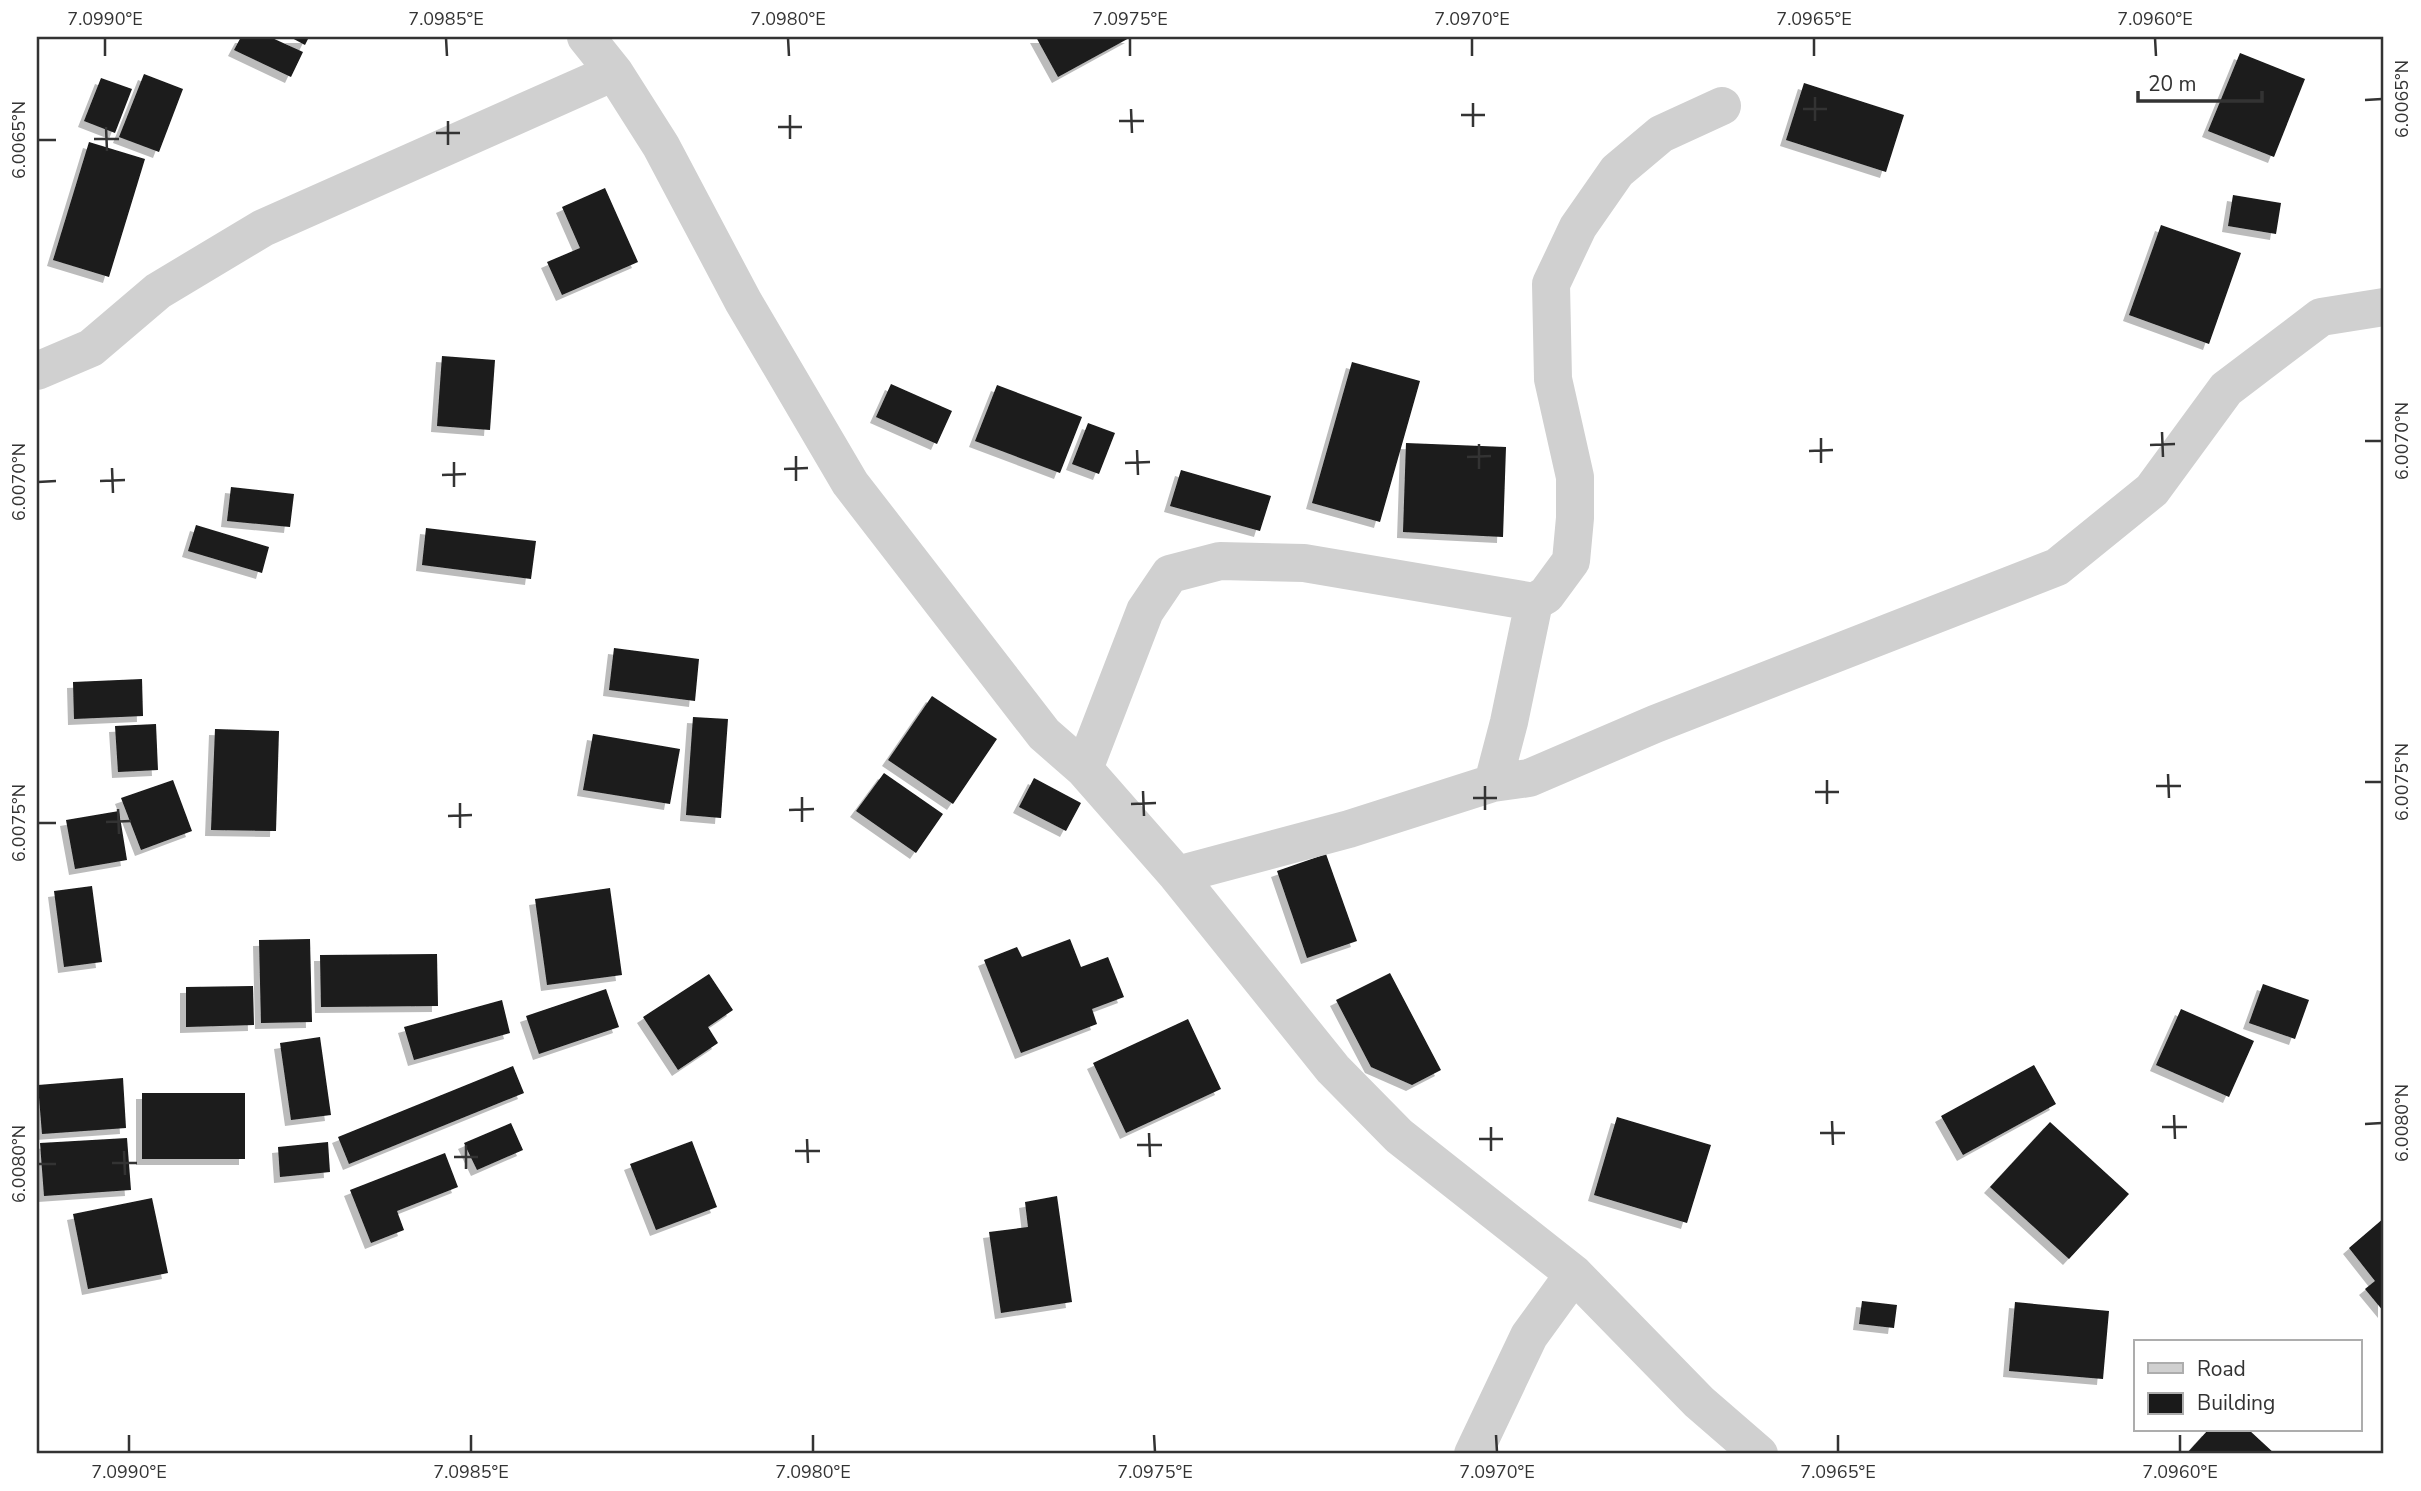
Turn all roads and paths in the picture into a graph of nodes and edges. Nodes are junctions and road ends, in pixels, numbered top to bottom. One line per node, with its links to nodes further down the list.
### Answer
1 (586, 37): 2 (street)
2 (614, 72): 5 (street); 7 (street)
3 (1722, 106): 6 (street)
4 (2384, 307): 8 (street)
5 (37, 371)
6 (1534, 602): 7 (street); 8 (street)
7 (1084, 769): 9 (street)
8 (1493, 783): 9 (street)
9 (1177, 875): 10 (street)
10 (1574, 1274): 11 (street); 12 (street)
11 (1474, 1454)
12 (1759, 1454)

